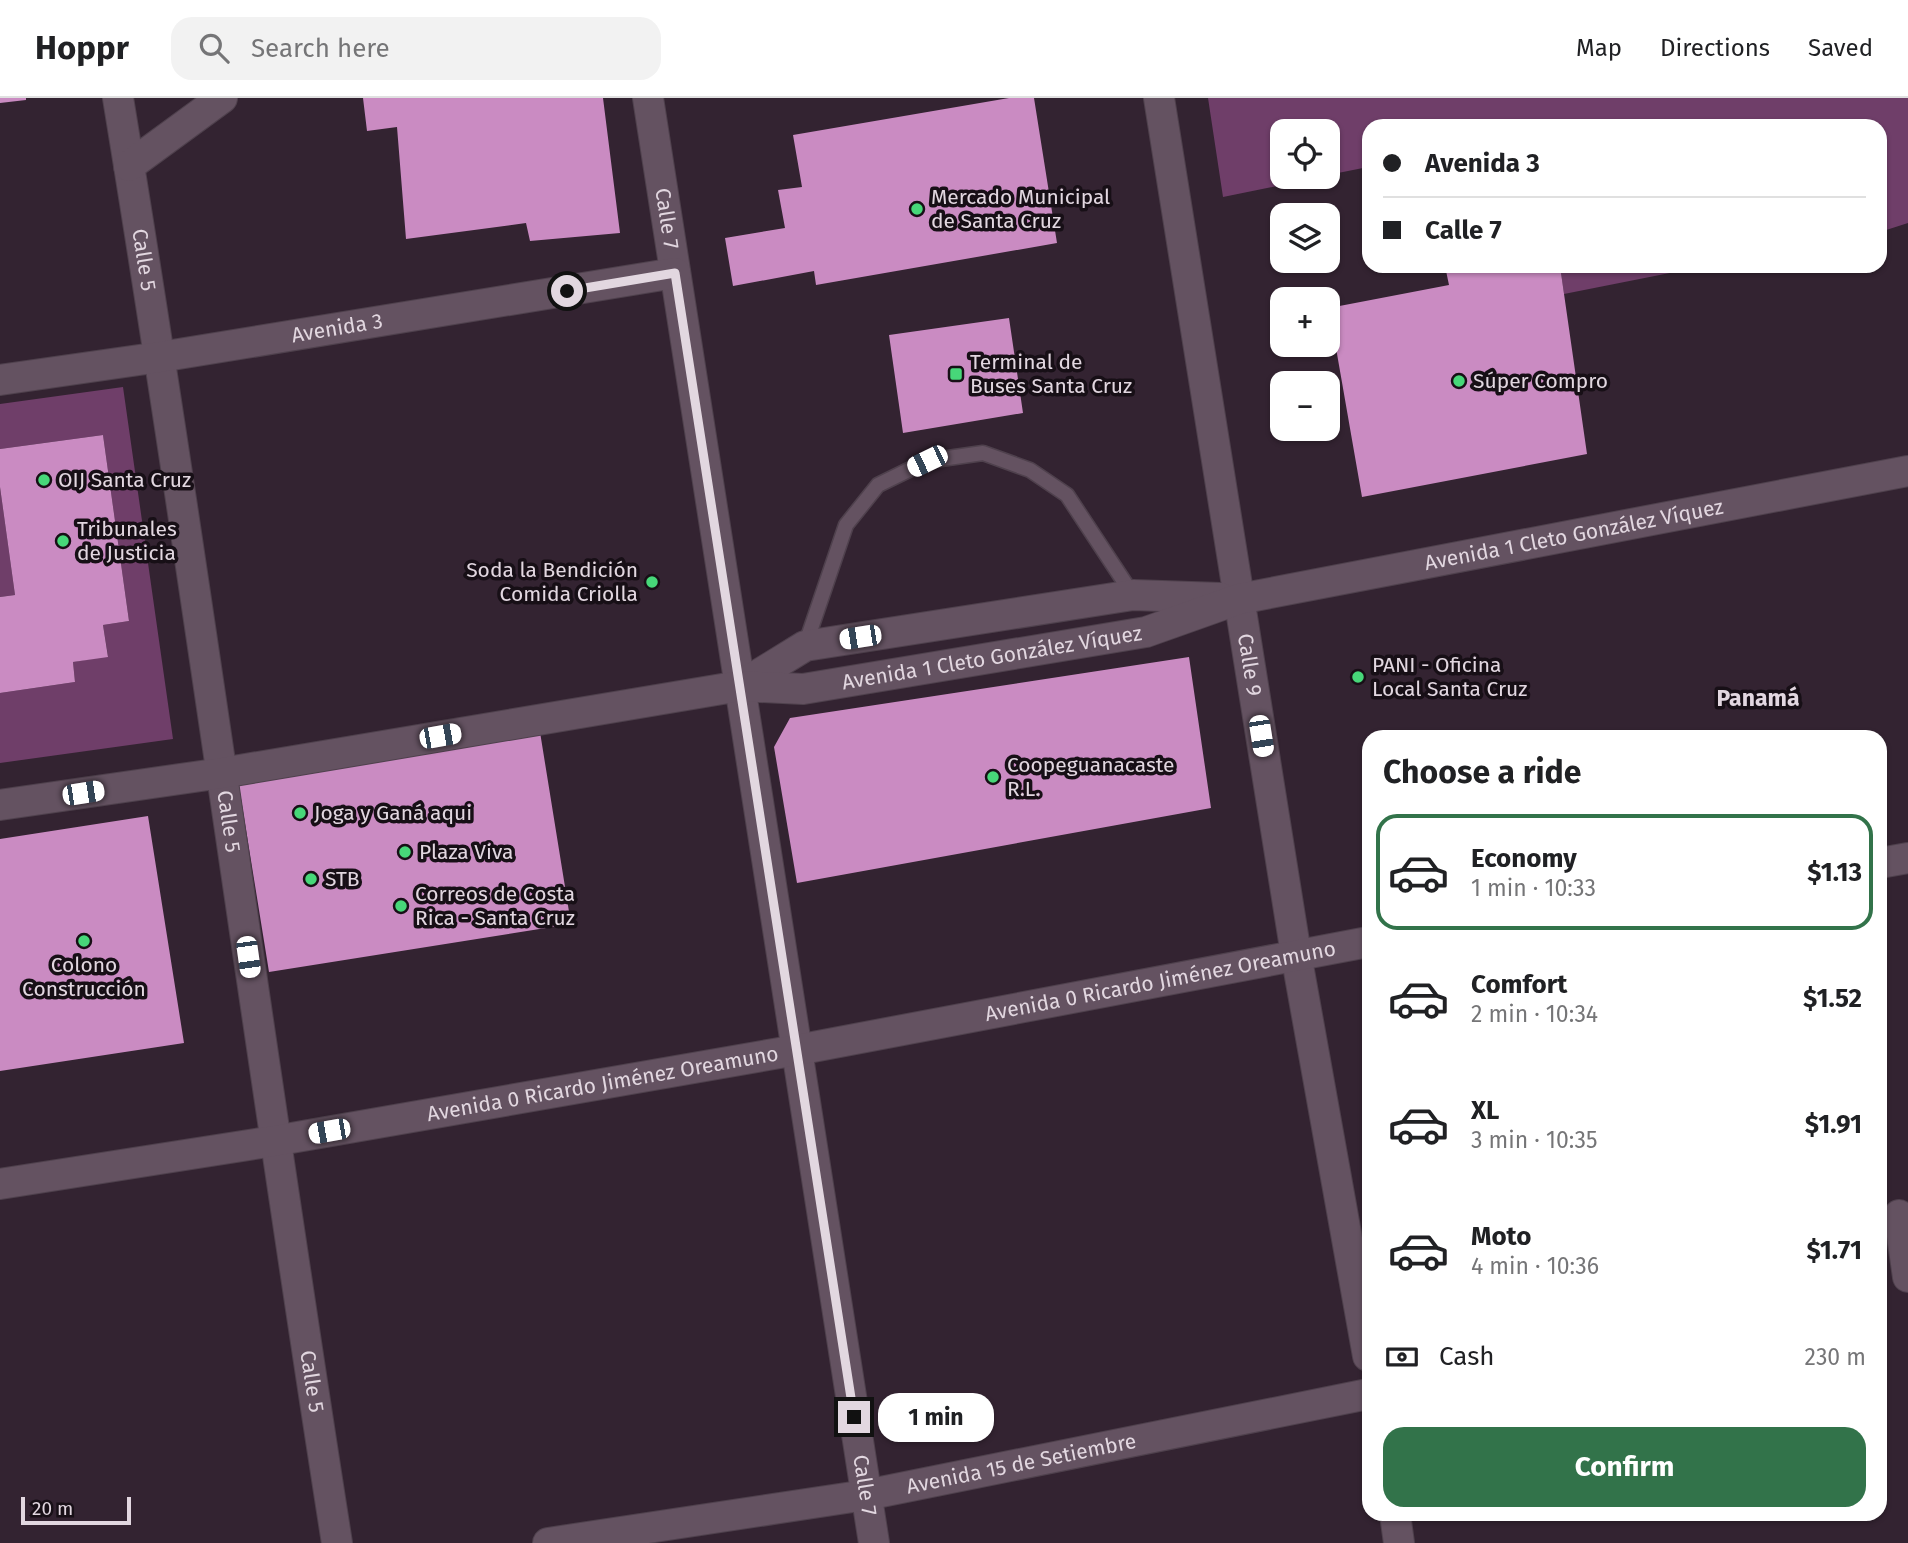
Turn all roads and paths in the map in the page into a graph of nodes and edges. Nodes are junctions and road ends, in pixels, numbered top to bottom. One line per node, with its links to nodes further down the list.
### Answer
1 (118, 98): 5 (street, Calle 5)
2 (222, 98): 5 (street)
3 (648, 98): 6 (street, Calle 7)
4 (1159, 98): 11 (street, Calle 9)
5 (129, 166): 7 (street, Calle 5)
6 (675, 273): 7 (street, Avenida 3); 13 (street, Calle 7)
7 (160, 357): 8 (street, Avenida 3); 14 (street, Calle 5)
8 (0, 380)
9 (1908, 471): 11 (street, Avenida 1 Cleto González Víquez)
10 (1133, 595): 11 (street, Avenida 1 Cleto González Víquez); 12 (street, Avenida 1 Cleto González Víquez); 12 (lane)
11 (1239, 599): 13 (street, Avenida 1 Cleto González Víquez); 19 (street, Calle 9)
12 (805, 646): 13 (street, Avenida 1 Cleto González Víquez)
13 (740, 686): 14 (street, Avenida 1 Cleto González Víquez); 20 (street, Calle 7)
14 (222, 773): 15 (street, Avenida 1 Cleto González Víquez); 21 (street, Calle 5)
15 (0, 806)
16 (1908, 858): 17 (street)
17 (1887, 862)
18 (1362, 944): 19 (street, Avenida 0 Ricardo Jiménez Oreamuno)
19 (1296, 954): 20 (street, Avenida 0 Ricardo Jiménez Oreamuno); 25 (street, Calle 9)
20 (797, 1050): 21 (street, Avenida 0 Ricardo Jiménez Oreamuno); 27 (street, Calle 7)
21 (274, 1141): 22 (street, Avenida 0 Ricardo Jiménez Oreamuno); 29 (street, Calle 5)
22 (0, 1184)
23 (1895, 1215): 24 (street)
24 (1908, 1277)
25 (1362, 1322)
26 (1362, 1395): 27 (street, Avenida 15 de Setiembre)
27 (866, 1495): 30 (street, Avenida 15 de Setiembre); 31 (street, Calle 7)
28 (1396, 1521): 32 (street)
29 (337, 1543)
30 (548, 1543)
31 (874, 1543)
32 (1399, 1543)

